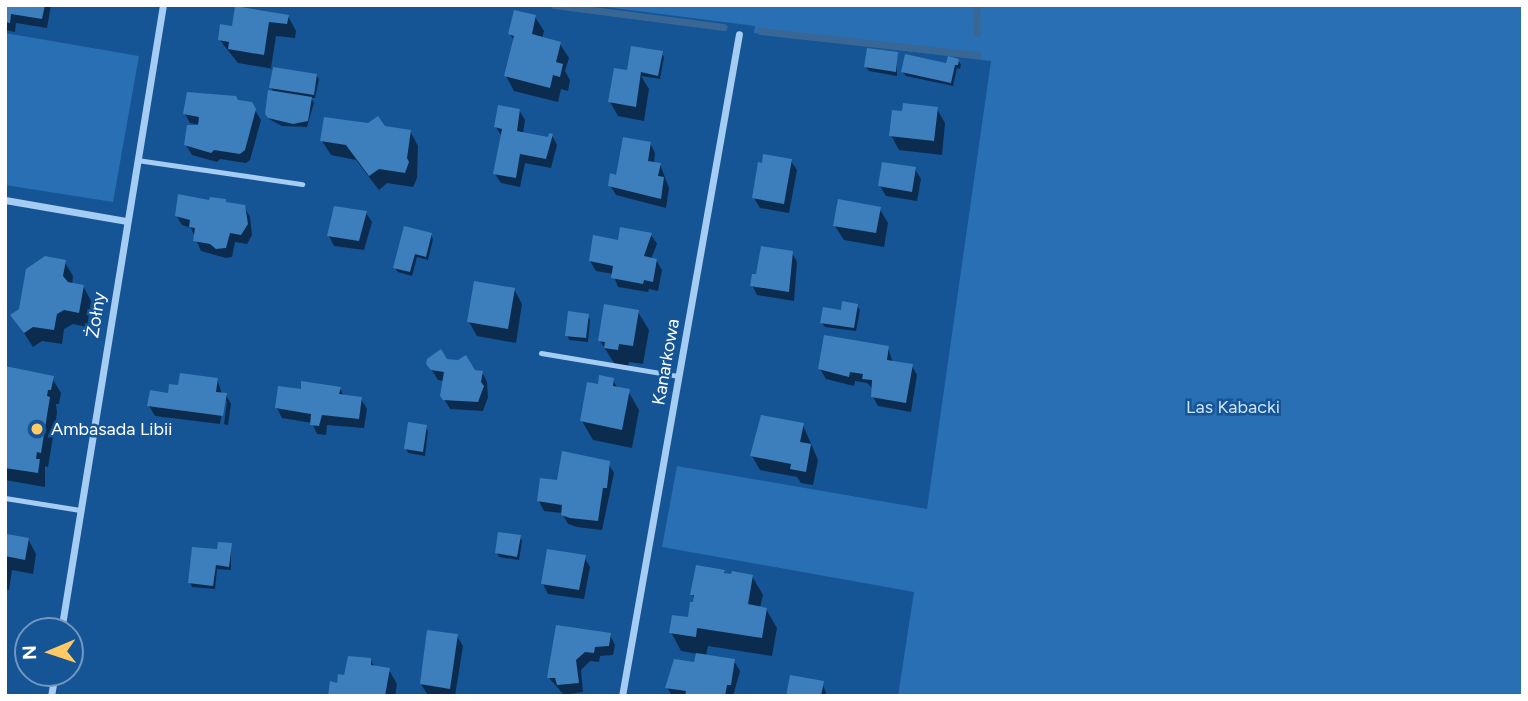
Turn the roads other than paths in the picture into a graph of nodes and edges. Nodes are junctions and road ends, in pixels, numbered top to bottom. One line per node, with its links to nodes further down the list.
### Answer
1 (163, 5): 3 (street, Żołny)
2 (739, 34): 8 (street, Kanarkowa)
3 (137, 160): 4 (lane); 6 (street, Żołny)
4 (302, 184)
5 (5, 200): 6 (street)
6 (127, 221): 10 (street, Żołny)
7 (541, 353): 8 (lane)
8 (679, 376): 12 (street, Kanarkowa)
9 (5, 498): 10 (lane)
10 (80, 510): 11 (street, Żołny)
11 (63, 617)
12 (622, 696)

